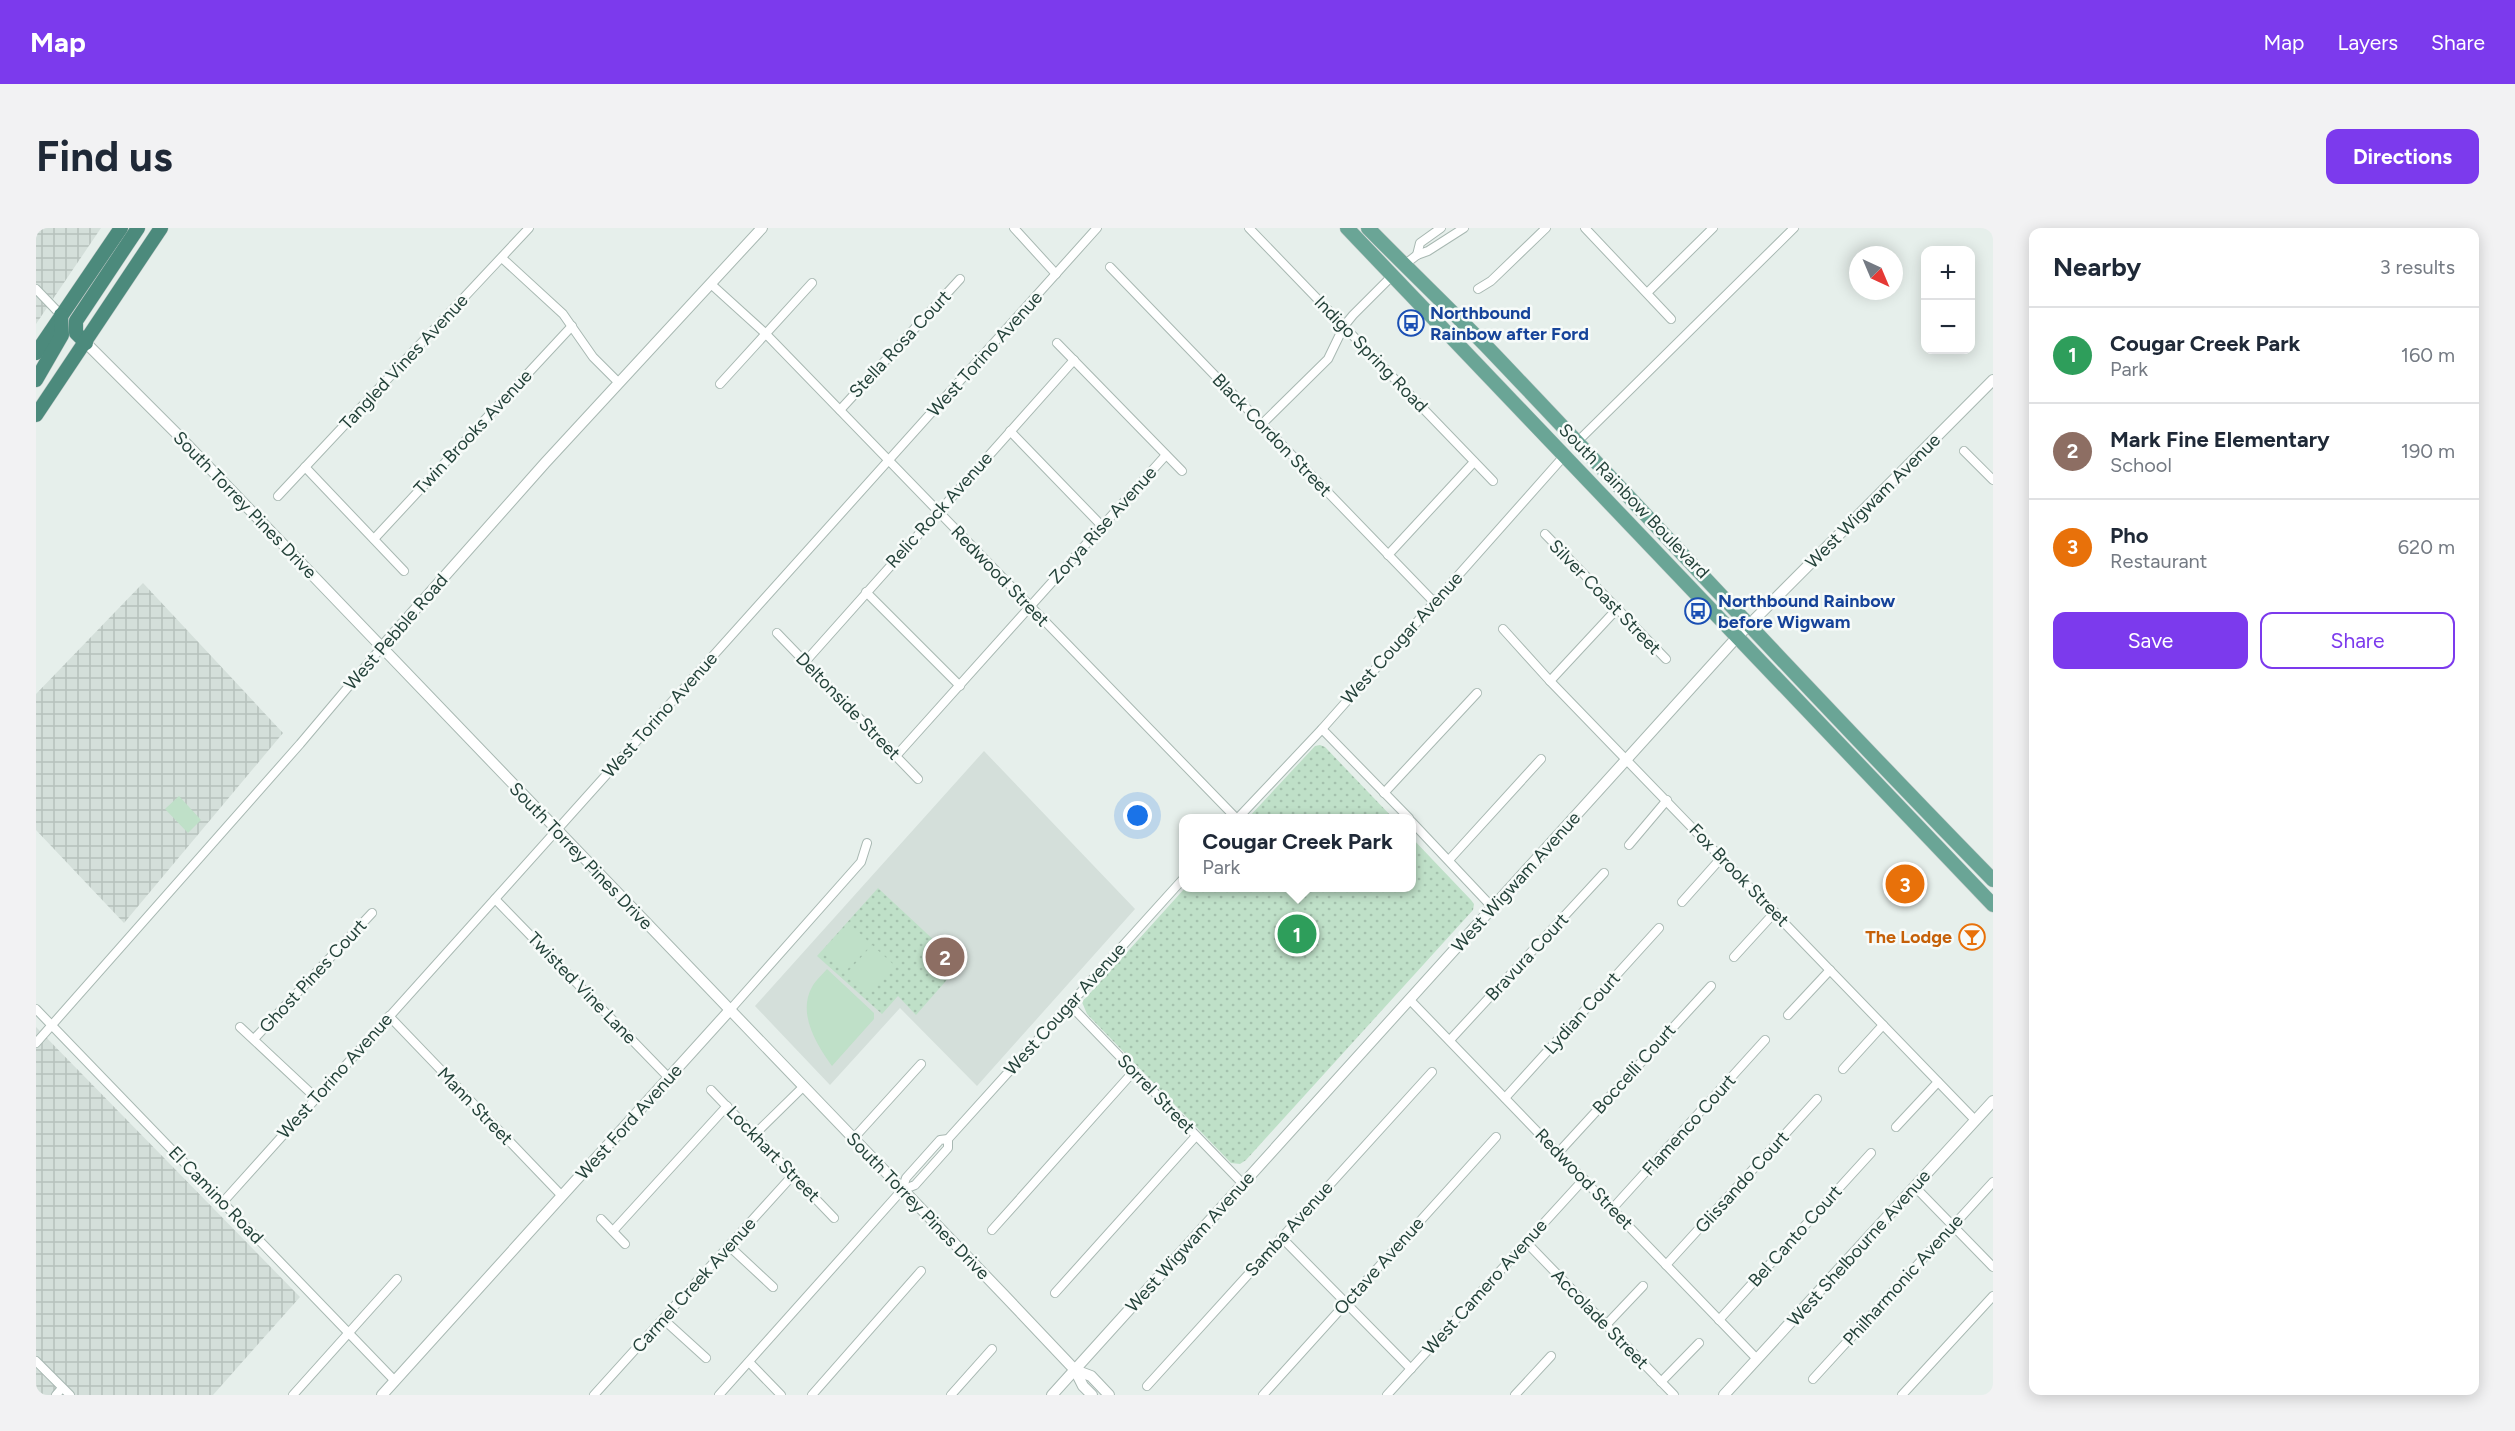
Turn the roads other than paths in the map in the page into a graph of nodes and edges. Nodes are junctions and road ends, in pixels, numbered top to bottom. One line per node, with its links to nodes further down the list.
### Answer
1 (121, 228): 30 (highway)
2 (138, 228): 35 (highway)
3 (162, 228): 35 (highway)
4 (529, 228): 18 (street, Tangled Vines Avenue)
5 (762, 228): 25 (street, West Pebble Road)
6 (1014, 228): 21 (street)
7 (1097, 228): 21 (street, West Torino Avenue)
8 (1249, 228): 33 (street, Indigo Spring Road)
9 (1349, 228): 19 (main road); 22 (main road, South Rainbow Boulevard)
10 (1368, 228): 19 (main road, South Rainbow Boulevard)
11 (1441, 228): 17 (street)
12 (1464, 228): 17 (street)
13 (1546, 228): 26 (street)
14 (1585, 228): 28 (street)
15 (1713, 228): 28 (street)
16 (1794, 228): 48 (street)
17 (1417, 255): 19 (street)
18 (502, 258): 32 (street); 54 (street, Tangled Vines Avenue)
19 (1404, 266): 29 (main road, South Rainbow Boulevard)
20 (1110, 267): 46 (street, Black Cordon Street)
21 (1056, 274): 52 (street, West Torino Avenue)
22 (1392, 276): 29 (main road); 33 (street); 43 (main road, South Rainbow Boulevard)
23 (960, 279): 44 (street, Stella Rosa Court)
24 (812, 283): 34 (street)
25 (712, 285): 34 (street, Redwood Street); 41 (street, West Pebble Road)
26 (1478, 289)
27 (36, 290): 30 (street)
28 (1647, 293): 31 (street)
29 (1449, 310): 48 (main road, South Rainbow Boulevard)
30 (61, 315): 37 (highway); 39 (highway)
31 (1671, 319)
32 (572, 326): 41 (street); 63 (street, Twin Brooks Avenue)
33 (1344, 326): 46 (street); 53 (street, Indigo Spring Road)
34 (765, 333): 42 (street); 44 (street, Redwood Street)
35 (86, 343): 45 (highway); 73 (street, South Torrey Pines Drive)
36 (1057, 343): 38 (street)
37 (36, 353)
38 (1074, 360): 47 (street, Relic Rock Avenue); 50 (street)
39 (36, 380)
40 (1993, 380): 71 (street, West Wigwam Avenue)
41 (619, 383): 73 (street, West Pebble Road)
42 (720, 384)
43 (1509, 397): 48 (main road); 51 (main road, South Rainbow Boulevard)
44 (840, 410): 52 (street, Redwood Street)
45 (36, 415)
46 (1262, 424): 64 (street, Black Cordon Street)
47 (1010, 430): 60 (street, Relic Rock Avenue); 61 (street)
48 (1576, 443): 59 (main road, South Rainbow Boulevard)
49 (1964, 451): 56 (street)
50 (1166, 455): 55 (street); 61 (street, Zorya Rise Avenue)
51 (1565, 455): 59 (main road); 67 (street, West Cougar Avenue); 71 (main road, South Rainbow Boulevard)
52 (889, 461): 60 (street, Redwood Street); 93 (street, West Torino Avenue)
53 (1474, 462): 57 (street, Indigo Spring Road); 64 (street)
54 (305, 467): 58 (street, Tangled Vines Avenue); 63 (street)
55 (1182, 471)
56 (1992, 476)
57 (1493, 481)
58 (278, 496)
59 (1628, 497): 71 (main road, South Rainbow Boulevard)
60 (937, 511): 66 (street, Relic Rock Avenue); 68 (street, Redwood Street)
61 (1102, 526): 68 (street, Zorya Rise Avenue)
62 (1545, 534): 69 (street, Silver Coast Street)
63 (374, 539): 65 (street)
64 (1388, 555): 67 (street, Black Cordon Street)
65 (404, 571)
66 (866, 592): 75 (street, Relic Rock Avenue); 77 (street)
67 (1434, 602): 79 (street, West Cougar Avenue)
68 (1030, 607): 77 (street, Zorya Rise Avenue); 88 (street, Redwood Street)
69 (1616, 610): 74 (street, Silver Coast Street); 76 (street)
70 (1503, 629): 76 (street, Fox Brook Street)
71 (1743, 631): 82 (street, West Wigwam Avenue); 83 (main road, South Rainbow Boulevard); 87 (main road, South Rainbow Boulevard)
72 (777, 633): 75 (street, Deltonside Street)
73 (381, 648): 93 (street, South Torrey Pines Drive); 118 (street, West Pebble Road)
74 (1666, 659)
75 (806, 662): 80 (street, Deltonside Street)
76 (1550, 681): 82 (street, Fox Brook Street)
77 (960, 686): 80 (street, Zorya Rise Avenue)
78 (1477, 693): 85 (street)
79 (1322, 729): 85 (street); 89 (street, West Cougar Avenue)
80 (896, 756): 84 (street, Deltonside Street)
81 (1541, 759): 97 (street)
82 (1627, 760): 86 (street, Fox Brook Street); 105 (street, West Wigwam Avenue)
83 (1857, 762): 87 (main road); 91 (main road, South Rainbow Boulevard)
84 (918, 779)
85 (1384, 793): 90 (street)
86 (1667, 800): 95 (street); 96 (street, Fox Brook Street)
87 (1915, 800): 98 (main road, South Rainbow Boulevard)
88 (1232, 814)
89 (1242, 814)
90 (1404, 814)
91 (1915, 822): 98 (main road); 104 (main road, South Rainbow Boulevard)
92 (1416, 826): 97 (street)
93 (557, 831): 102 (street, West Torino Avenue); 115 (street, South Torrey Pines Drive)
94 (867, 843): 115 (street, West Ford Avenue)
95 (1629, 845)
96 (1722, 857): 103 (street); 106 (street, Fox Brook Street)
97 (1449, 860): 105 (street)
98 (1982, 868): 100 (main road, South Rainbow Boulevard)
99 (1604, 873): 122 (street, Bravura Court)
100 (1993, 880)
101 (1179, 883): 113 (street, West Cougar Avenue)
102 (495, 899): 117 (street, West Torino Avenue); 129 (street, Twisted Vine Lane)
103 (1682, 902)
104 (1993, 904)
105 (1493, 908): 112 (street, West Wigwam Avenue)
106 (1775, 912): 109 (street); 110 (street, Fox Brook Street)
107 (372, 913): 121 (street, Ghost Pines Court)
108 (1659, 928): 134 (street, Lydian Court)
109 (1734, 957)
110 (1830, 970): 116 (street); 119 (street, Fox Brook Street)
111 (1711, 986): 144 (street, Boccelli Court)
112 (1410, 1000): 122 (street, Redwood Street); 149 (street, West Wigwam Avenue)
113 (1069, 1004): 127 (street, Sorrel Street); 151 (street, West Cougar Avenue)
114 (36, 1009): 118 (street, El Camino Road)
115 (729, 1011): 129 (street, West Ford Avenue); 131 (street, South Torrey Pines Drive)
116 (1788, 1015)
117 (389, 1016): 133 (street, West Torino Avenue); 152 (street, Mann Street)
118 (51, 1025): 124 (street, West Pebble Road); 153 (street, El Camino Road)
119 (1883, 1025): 126 (street); 130 (street, Fox Brook Street)
120 (240, 1027): 121 (street)
121 (254, 1039): 133 (street)
122 (1450, 1040): 134 (street, Redwood Street)
123 (1765, 1040): 154 (street, Flamenco Court)
124 (36, 1043)
125 (921, 1064): 143 (street)
126 (1843, 1069)
127 (1134, 1071): 141 (street, Sorrel Street); 158 (street)
128 (1432, 1072): 160 (street, Samba Avenue)
129 (669, 1077): 152 (street, West Ford Avenue)
130 (1938, 1082): 138 (street, Fox Brook Street); 139 (street)
131 (802, 1087): 140 (street); 143 (street, South Torrey Pines Drive)
132 (711, 1090): 137 (street, Lockhart Street)
133 (316, 1098): 153 (street, West Torino Avenue)
134 (1505, 1098): 144 (street, Redwood Street)
135 (1817, 1099): 164 (street, Glissando Court)
136 (1993, 1101): 138 (street, West Shelbourne Avenue)
137 (727, 1106): 140 (street, Lockhart Street); 159 (street)
138 (1976, 1120): 150 (street, West Shelbourne Avenue)
139 (1896, 1127)
140 (755, 1134): 146 (street, Lockhart Street)
141 (1196, 1136): 149 (street, Sorrel Street); 170 (street)
142 (1496, 1137): 172 (street, Octave Avenue)
143 (853, 1139): 151 (street, South Torrey Pines Drive)
144 (1558, 1153): 147 (street, Redwood Street)
145 (1870, 1153): 174 (street, Bel Canto Court)
146 (793, 1175): 155 (street, Lockhart Street); 163 (street, Carmel Creek Avenue)
147 (1584, 1179): 154 (street, Redwood Street); 161 (street, West Camero Avenue)
148 (1993, 1182): 157 (street, Philharmonic Avenue)
149 (1243, 1184): 185 (street, West Wigwam Avenue)
150 (1915, 1187): 157 (street); 181 (street, West Shelbourne Avenue)
151 (902, 1190): 183 (street, West Cougar Avenue); 185 (street, South Torrey Pines Drive)
152 (562, 1196): 187 (street, West Ford Avenue)
153 (223, 1202): 176 (street, El Camino Road)
154 (1612, 1209): 164 (street, Redwood Street)
155 (834, 1218)
156 (601, 1219): 159 (street)
157 (1953, 1226): 165 (street); 186 (street, Philharmonic Avenue)
158 (992, 1230)
159 (613, 1231): 162 (street)
160 (1281, 1237): 172 (street); 189 (street, Samba Avenue)
161 (1526, 1242): 175 (street, Accolade Street); 184 (street, West Camero Avenue)
162 (626, 1244)
163 (729, 1246): 169 (street); 173 (street, Carmel Creek Avenue)
164 (1666, 1265): 174 (street, Redwood Street)
165 (1993, 1267)
166 (921, 1270): 198 (street)
167 (396, 1279): 176 (street)
168 (1643, 1286): 175 (street)
169 (773, 1287)
170 (1054, 1293)
171 (1993, 1296): 208 (street)
172 (1346, 1302): 184 (street); 203 (street, Octave Avenue)
173 (663, 1319): 180 (street); 191 (street, Carmel Creek Avenue)
174 (1719, 1320): 181 (street, Redwood Street)
175 (1606, 1325): 188 (street, Accolade Street)
176 (349, 1333): 187 (street, El Camino Road); 194 (street)
177 (1698, 1343): 188 (street)
178 (992, 1349): 199 (street)
179 (1551, 1356): 205 (street)
180 (706, 1358)
181 (1757, 1359): 207 (street, West Shelbourne Avenue)
182 (36, 1361): 190 (street)
183 (749, 1362): 196 (street, West Cougar Avenue); 197 (street)
184 (1411, 1369): 204 (street, West Camero Avenue)
185 (1075, 1370): 200 (street, West Wigwam Avenue); 201 (street, South Torrey Pines Drive); 202 (street, South Torrey Pines Drive)
186 (1813, 1379)
187 (395, 1381): 195 (street, West Ford Avenue)
188 (1661, 1382): 206 (street, Accolade Street)
189 (1147, 1386)
190 (62, 1388): 192 (street); 193 (street)
191 (600, 1393)
192 (56, 1395)
193 (70, 1395)
194 (293, 1395)
195 (382, 1395)
196 (719, 1395)
197 (781, 1395)
198 (812, 1395)
199 (951, 1395)
200 (1052, 1395)
201 (1092, 1395)
202 (1109, 1395)
203 (1263, 1395)
204 (1388, 1395)
205 (1515, 1395)
206 (1674, 1395)
207 (1724, 1395)
208 (1902, 1395)

